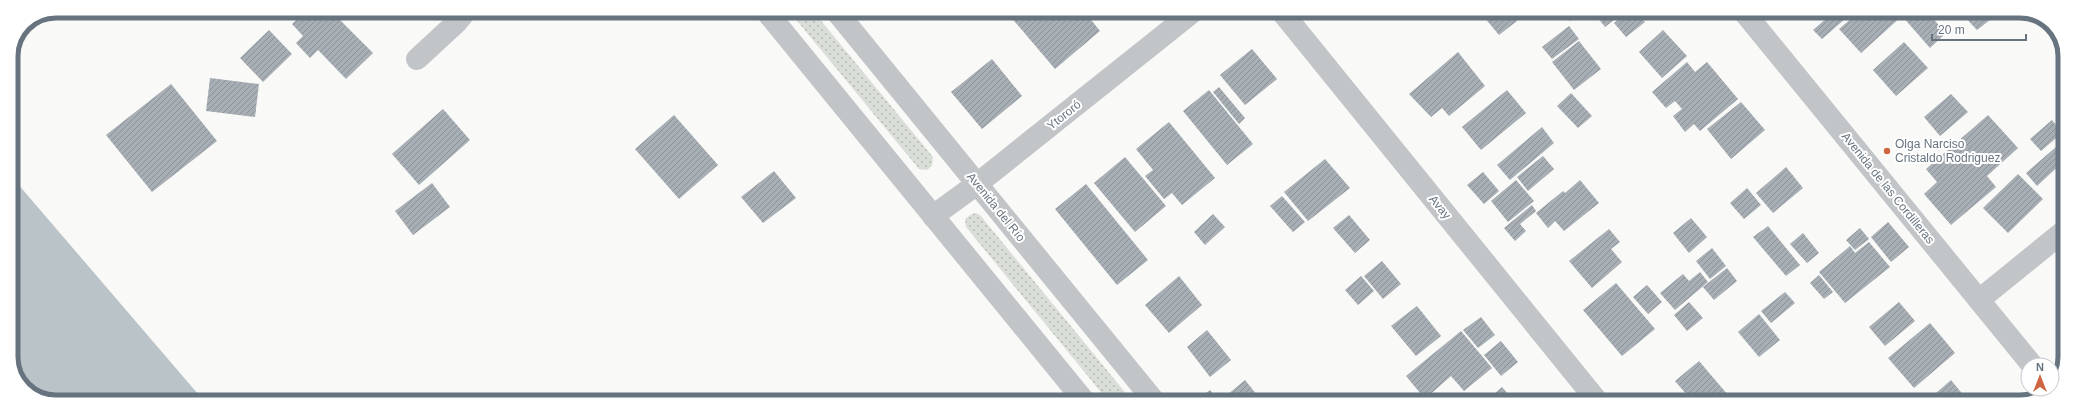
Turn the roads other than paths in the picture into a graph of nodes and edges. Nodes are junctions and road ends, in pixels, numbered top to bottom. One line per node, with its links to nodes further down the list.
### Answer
1 (460, 18): 7 (street)
2 (772, 18): 9 (street)
3 (842, 18): 8 (street, Avenida del Río)
4 (1186, 18): 8 (street, Ytororó)
5 (1287, 18): 15 (street, Avay)
6 (1749, 18): 11 (street, Avenida de las Cordilleras)
7 (417, 59)
8 (977, 184): 9 (street, Ytororó); 14 (street, Avenida del Río)
9 (933, 216): 13 (street)
10 (2058, 236): 11 (street)
11 (1979, 300): 12 (street, Avenida de las Cordilleras)
12 (2025, 357)
13 (1079, 395)
14 (1149, 395)
15 (1592, 395)

